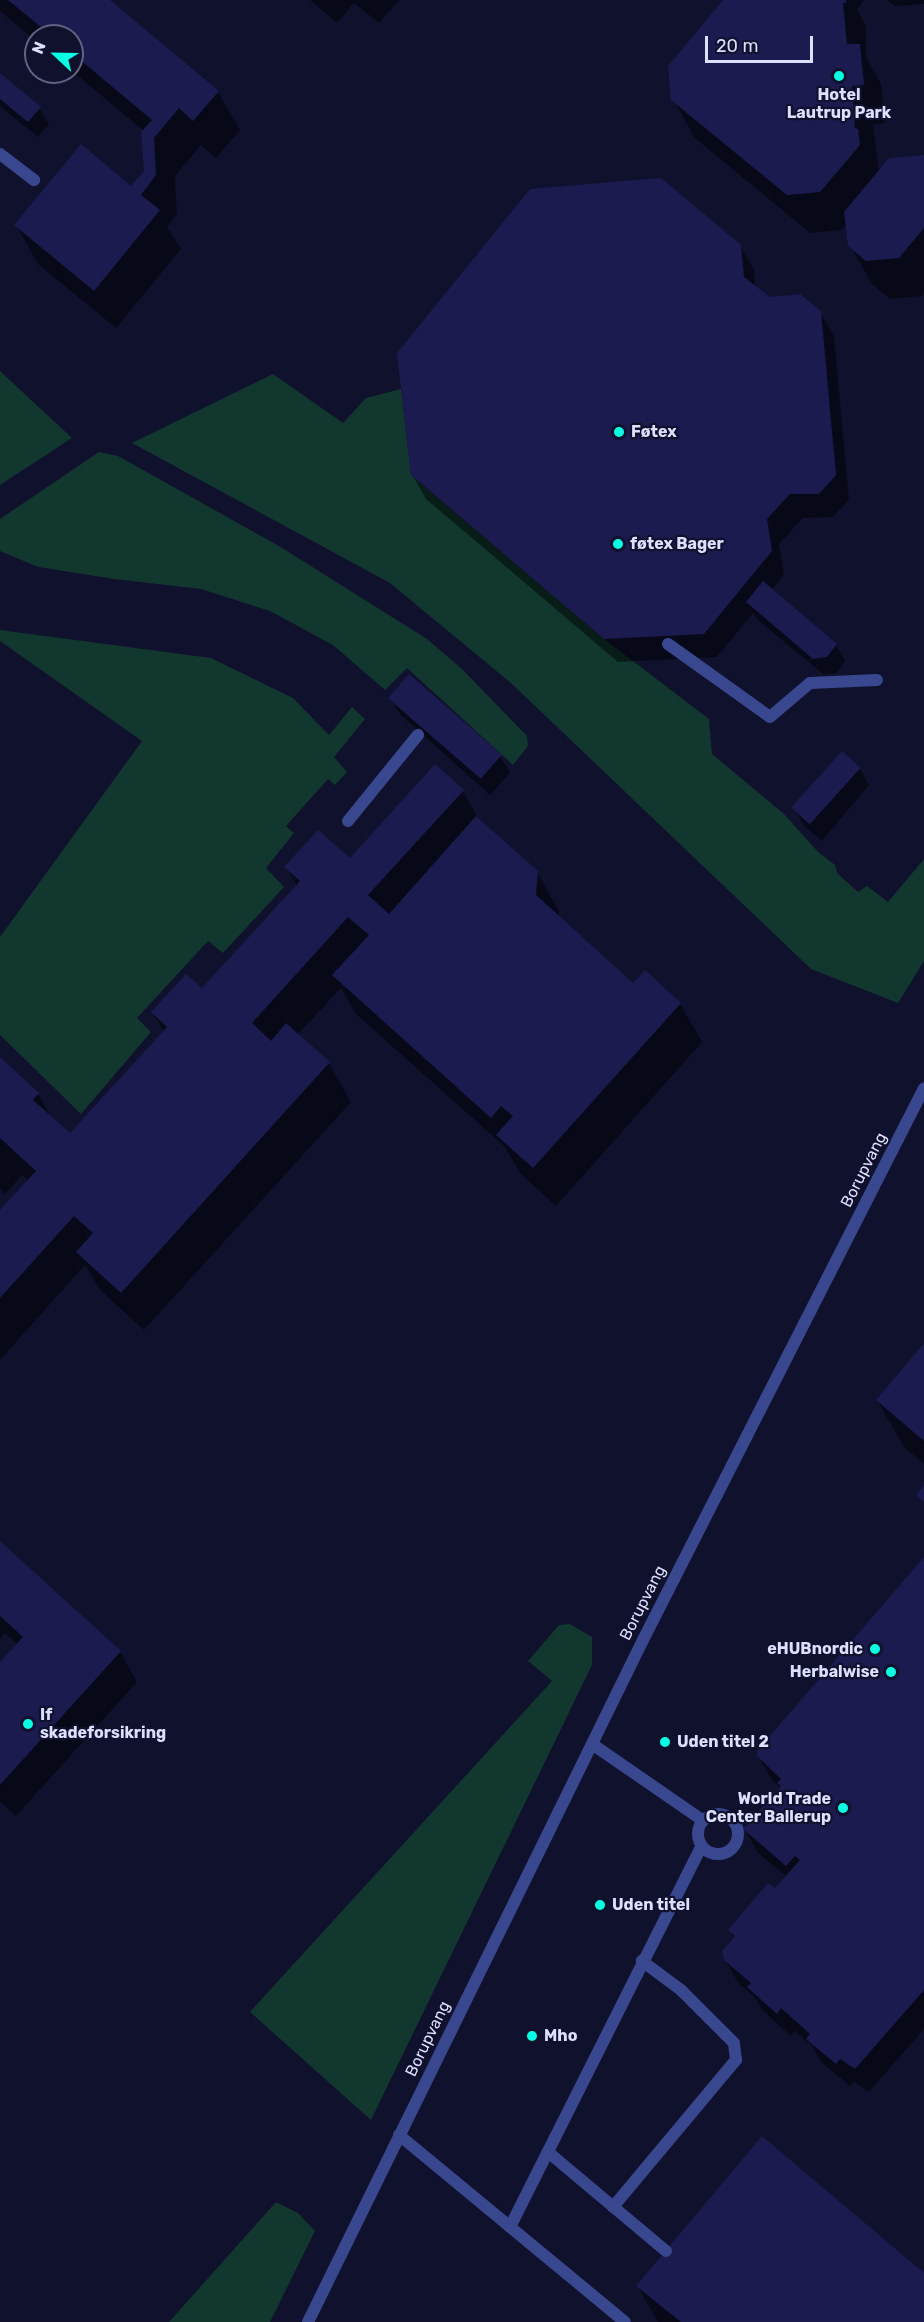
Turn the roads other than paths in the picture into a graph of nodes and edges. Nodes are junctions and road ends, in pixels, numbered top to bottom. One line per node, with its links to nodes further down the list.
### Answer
1 (0, 154): 2 (street)
2 (34, 180)
3 (668, 644): 4 (street)
4 (877, 680)
5 (418, 735): 6 (street)
6 (348, 821)
7 (924, 1088): 8 (street, Borupvang)
8 (592, 1744): 9 (street); 12 (street, Borupvang)
9 (702, 1820): 10 (street); 10 (street)
10 (701, 1847): 11 (street)
11 (642, 1961): 13 (street); 14 (street)
12 (399, 2136): 15 (street); 17 (street, Borupvang)
13 (548, 2152): 14 (street); 15 (street)
14 (613, 2207): 16 (street)
15 (510, 2227): 18 (street)
16 (666, 2251)
17 (308, 2322)
18 (625, 2322)

